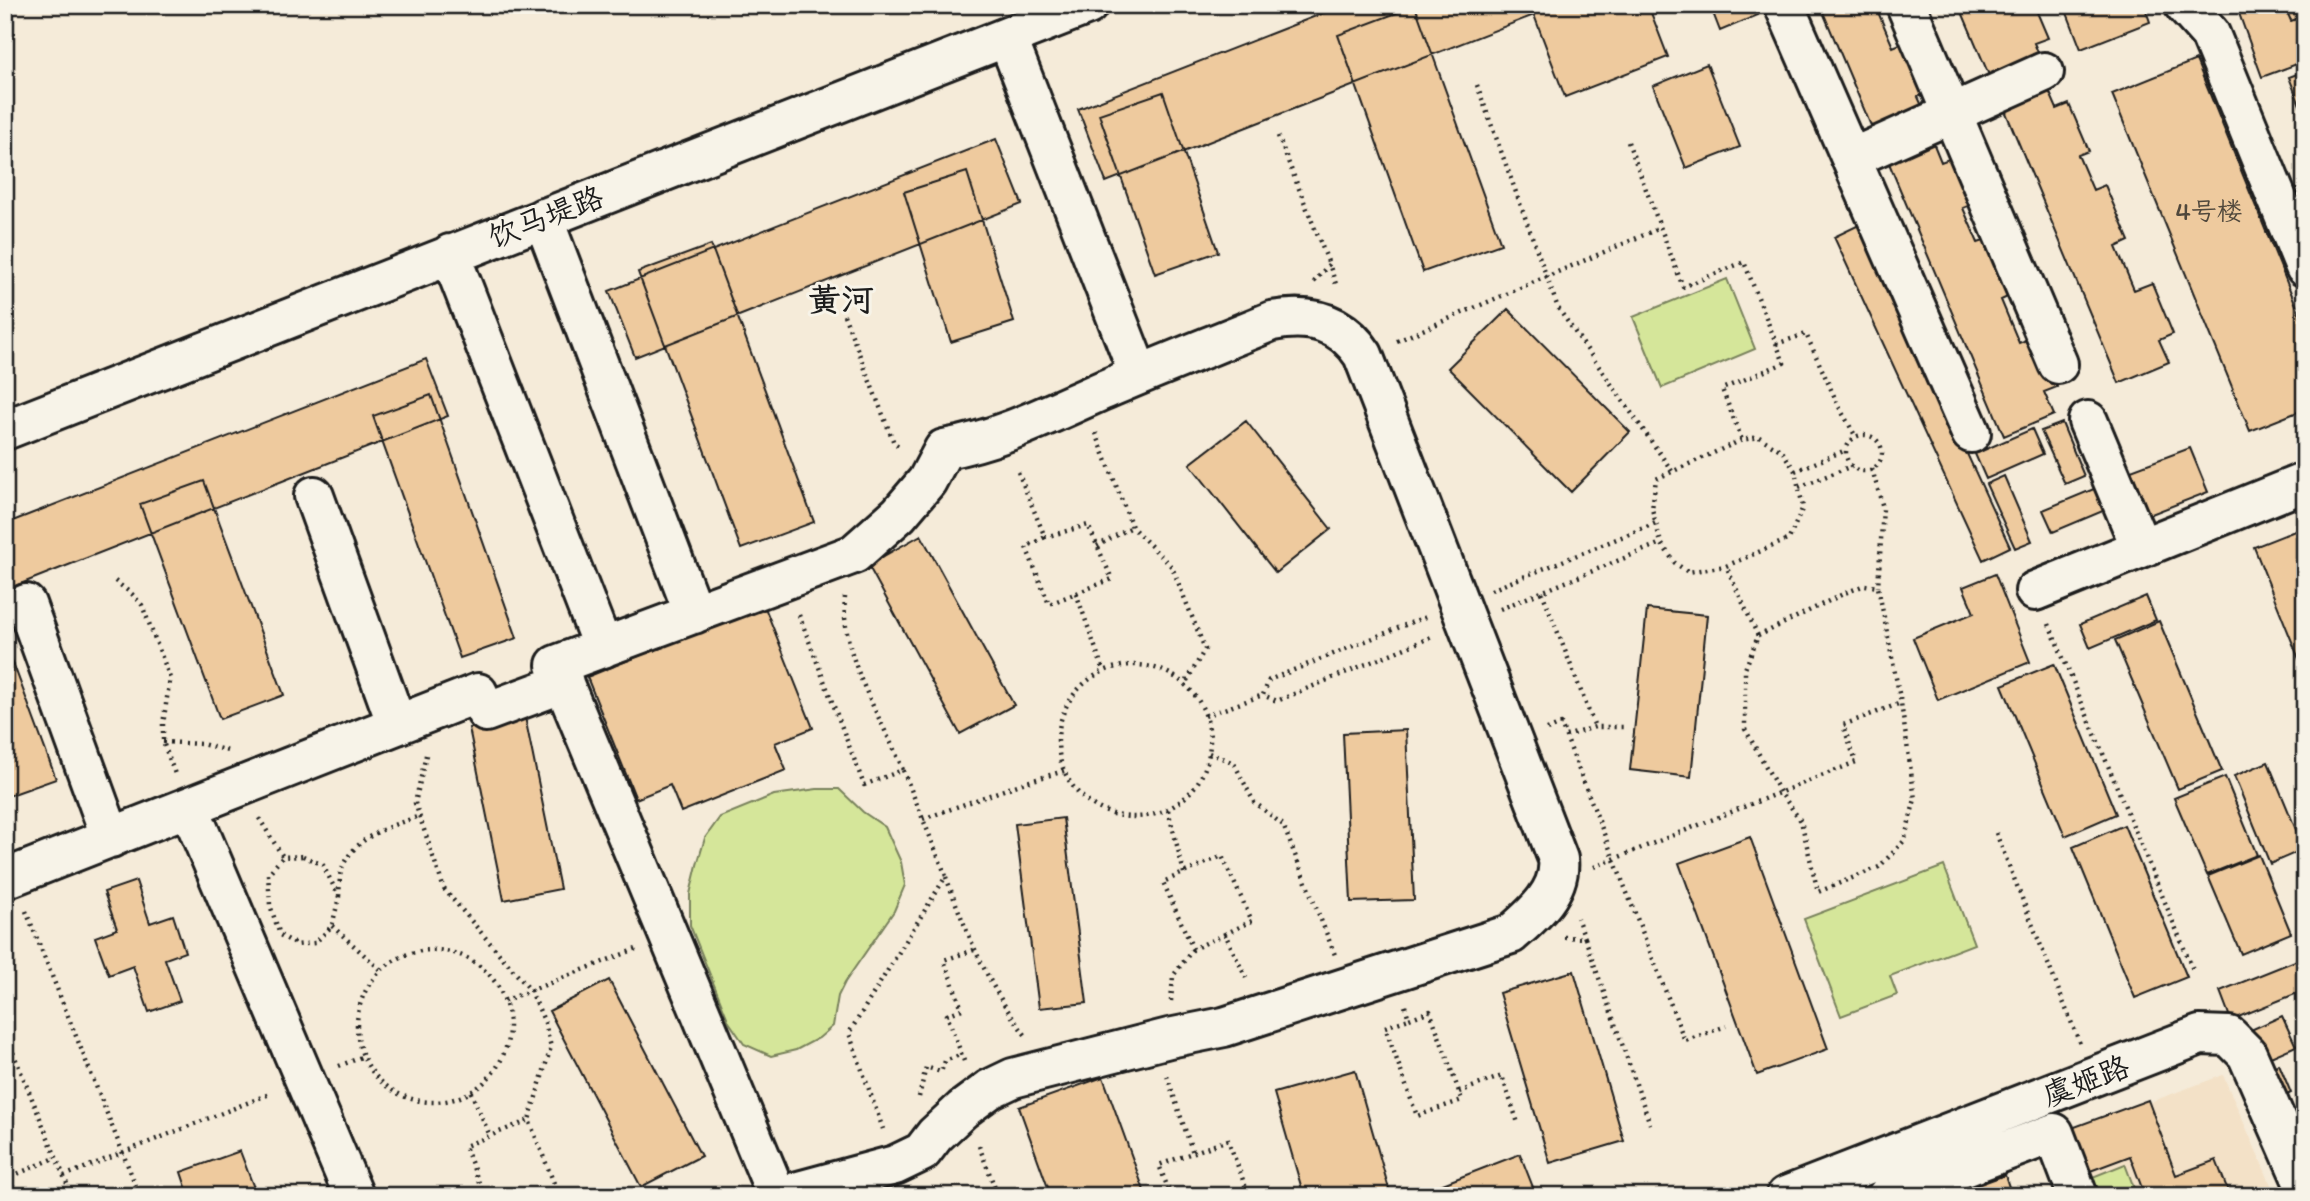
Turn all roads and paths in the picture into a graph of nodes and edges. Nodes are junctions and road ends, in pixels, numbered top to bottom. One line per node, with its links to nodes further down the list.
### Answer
1 (1088, 5): 5 (street, 饮马堤路)
2 (1784, 5): 11 (street)
3 (1906, 5): 8 (street)
4 (2184, 5): 16 (street)
5 (1007, 37): 12 (street, 饮马堤路); 22 (street)
6 (2044, 72): 8 (street)
7 (1477, 85): 17 (path)
8 (1952, 113): 11 (street); 21 (street)
9 (1278, 136): 15 (path)
10 (1628, 142): 13 (path)
11 (1852, 158): 26 (street)
12 (543, 218): 14 (street, 饮马堤路); 52 (street)
13 (1660, 228): 17 (path); 19 (path)
14 (450, 254): 25 (street, 饮马堤路); 54 (street)
15 (1329, 264)
16 (2305, 267)
17 (1546, 278): 20 (path); 33 (path)
18 (844, 315): 29 (path)
19 (1776, 344): 27 (path); 28 (path)
20 (1363, 355): 22 (street); 65 (street)
21 (2057, 364)
22 (1139, 375): 23 (street)
23 (1083, 399): 29 (street); 39 (path)
24 (2088, 421): 42 (street)
25 (5, 430)
26 (1971, 433)
27 (1856, 437): 30 (path); 32 (path)
28 (1742, 440): 33 (path); 34 (path)
29 (943, 449): 43 (street)
30 (1846, 450): 31 (path); 34 (path)
31 (1852, 466): 32 (path); 37 (path)
32 (1872, 469): 47 (path)
33 (1672, 471): 44 (path)
34 (1795, 471): 37 (path)
35 (1018, 472): 40 (path)
36 (2305, 482): 42 (street)
37 (1799, 487): 44 (path)
38 (314, 496): 61 (street)
39 (1132, 527): 41 (path); 57 (path)
40 (1045, 537): 41 (path); 50 (path)
41 (1097, 546): 50 (path)
42 (2141, 548): 48 (street)
43 (854, 554): 45 (street); 67 (path)
44 (1726, 566): 53 (path)
45 (786, 581): 52 (street); 67 (path)
46 (115, 582): 71 (path)
47 (1878, 587): 53 (path); 59 (path)
48 (2035, 591): 91 (path)
49 (1542, 592): 62 (path)
50 (1076, 593): 55 (path)
51 (26, 604): 76 (street)
52 (694, 614): 54 (street)
53 (1758, 636): 70 (path)
54 (603, 648): 56 (street)
55 (1104, 672): 57 (path); 68 (path)
56 (564, 683): 61 (street); 86 (street)
57 (1185, 684): 60 (path)
58 (1263, 695): 60 (path)
59 (1901, 703): 70 (path); 70 (path)
60 (1205, 716): 66 (path)
61 (407, 721): 69 (street); 73 (path)
62 (1595, 727): 63 (path); 64 (path)
63 (1623, 727)
64 (1566, 736): 65 (path); 78 (path)
65 (1513, 743): 80 (street)
66 (1209, 752): 72 (path); 94 (path)
67 (903, 770): 74 (path)
68 (1064, 771): 72 (path); 74 (path)
69 (240, 787): 71 (street); 77 (path)
70 (1780, 792): 78 (path)
71 (189, 807): 76 (street); 104 (street)
72 (1168, 810): 79 (path)
73 (420, 816): 83 (path); 95 (path)
74 (923, 819): 81 (path)
75 (1996, 833): 103 (path)
76 (111, 838): 82 (street)
77 (283, 857): 83 (path); 84 (path)
78 (1614, 859): 80 (path); 98 (path)
79 (1184, 873): 85 (path); 88 (path)
80 (1560, 874): 92 (street)
81 (946, 876): 89 (path); 118 (path)
82 (9, 877): 113 (path)
83 (339, 897): 84 (path)
84 (332, 926): 90 (path)
85 (1225, 934): 88 (path); 93 (path)
86 (669, 936): 95 (path); 126 (street)
87 (1586, 939): 111 (path)
88 (1193, 949): 100 (path)
89 (974, 950): 102 (path); 105 (path)
90 (381, 970): 96 (path); 101 (path)
91 (2194, 972)
92 (1393, 973): 94 (street); 97 (path)
93 (1246, 978)
94 (1348, 987): 100 (street)
95 (531, 991): 96 (path); 109 (path)
96 (504, 1001): 106 (path)
97 (1409, 1019): 107 (path); 107 (path)
98 (1726, 1026)
99 (5, 1033): 115 (path)
100 (1162, 1040): 102 (street); 114 (path)
101 (364, 1056): 104 (path); 106 (path)
102 (1051, 1068): 105 (street)
103 (2094, 1078): 119 (street, 虞姬路); 130 (street, 虞姬路)
104 (305, 1080): 113 (path); 123 (street)
105 (990, 1089): 108 (street)
106 (471, 1092): 112 (path)
107 (1459, 1092): 110 (path)
108 (959, 1112): 118 (street); 127 (path)
109 (529, 1120): 112 (path); 125 (path)
110 (1518, 1123)
111 (1650, 1124)
112 (490, 1136): 124 (path)
113 (123, 1152): 116 (path); 122 (path)
114 (1193, 1153): 128 (path); 129 (path)
115 (55, 1158): 116 (path); 117 (path)
116 (64, 1176): 121 (path)
117 (5, 1179)
118 (901, 1180): 126 (street)
119 (2305, 1186)
120 (1899, 1194): 131 (street)
121 (72, 1196)
122 (140, 1196)
123 (354, 1196)
124 (484, 1196)
125 (558, 1196)
126 (778, 1196)
127 (998, 1196)
128 (1171, 1196)
129 (1249, 1196)
130 (1786, 1196)
131 (2078, 1196)

